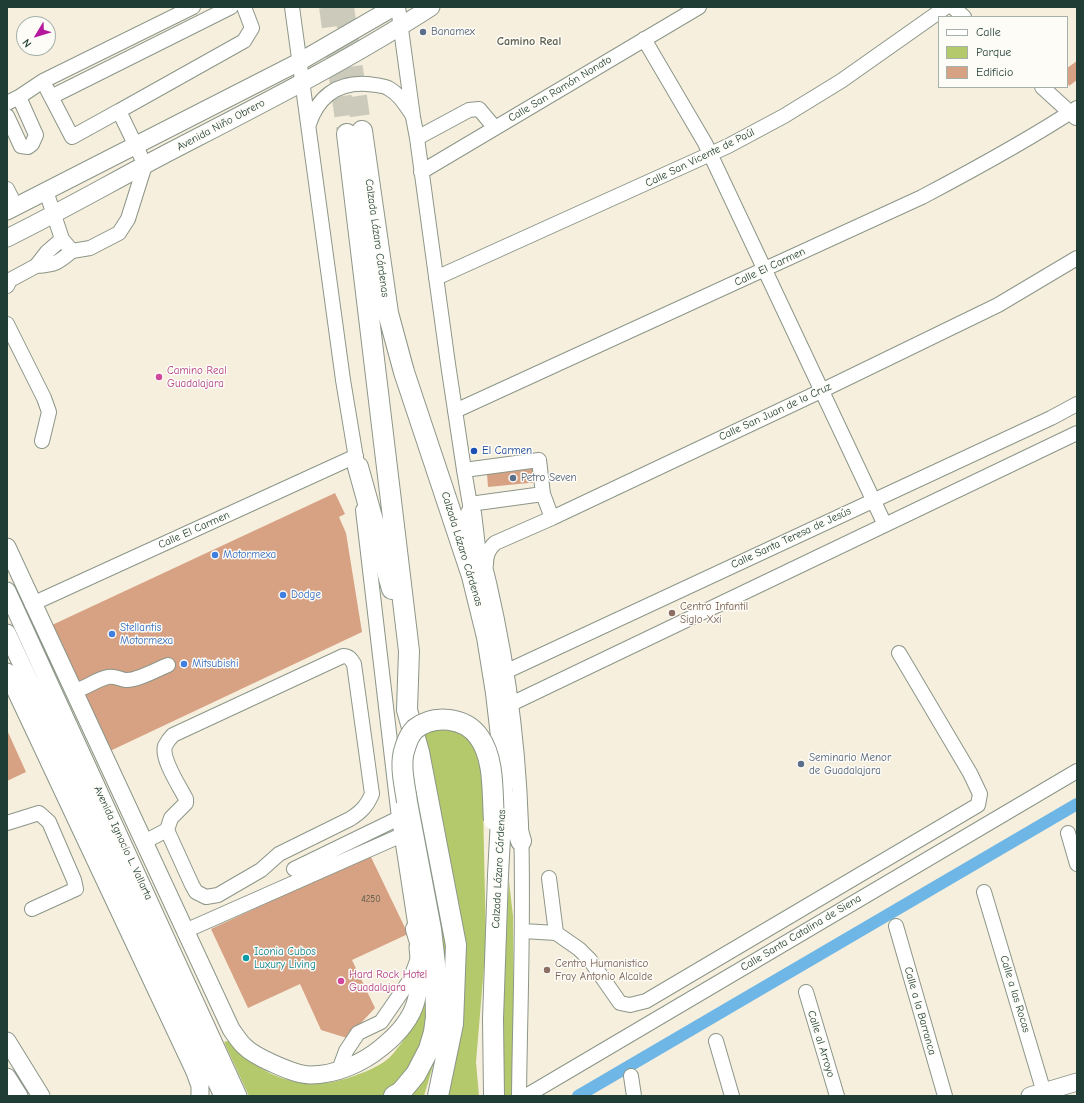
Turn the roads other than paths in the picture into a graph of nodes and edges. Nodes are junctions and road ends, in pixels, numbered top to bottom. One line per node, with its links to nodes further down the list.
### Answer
1 (193, 7): 15 (street)
2 (231, 7): 18 (street)
3 (244, 7): 20 (street)
4 (292, 7): 14 (street)
5 (394, 7): 14 (main road, Avenida Niño Obrero)
6 (398, 7): 12 (street, Calzada Lázaro Cárdenas)
7 (431, 7): 12 (main road, Avenida Niño Obrero)
8 (699, 7): 13 (street, Calle San Ramón Nonato)
9 (946, 7): 28 (street, Calle San Vicente de Paúl)
10 (953, 7): 11 (street)
11 (963, 16)
12 (400, 27): 16 (main road, Avenida Niño Obrero); 23 (street, Calzada Lázaro Cárdenas)
13 (644, 39): 25 (street, Calle San Ramón Nonato); 28 (street)
14 (300, 62): 16 (street); 27 (main road, Avenida Niño Obrero)
15 (43, 81): 18 (street); 19 (street)
16 (303, 83): 24 (street); 29 (main road, Avenida Niño Obrero)
17 (1043, 88): 21 (street)
18 (51, 97): 20 (street)
19 (13, 100): 22 (street)
20 (119, 110): 27 (street)
21 (1075, 113): 40 (street, Calle El Carmen)
22 (7, 116)
23 (413, 117): 24 (street); 26 (street, Calzada Lázaro Cárdenas)
24 (308, 127): 49 (street)
25 (495, 128): 26 (street); 30 (street, Calle San Ramón Nonato)
26 (417, 138): 30 (street, Calzada Lázaro Cárdenas)
27 (135, 146): 29 (street); 32 (main road, Avenida Niño Obrero)
28 (710, 154): 40 (street); 41 (street, Calle San Vicente de Paúl)
29 (145, 165): 34 (main road, Avenida Niño Obrero); 37 (street)
30 (421, 172): 41 (street, Calzada Lázaro Cárdenas)
31 (7, 189): 33 (street)
32 (46, 191): 33 (main road, Avenida Niño Obrero); 34 (street)
33 (11, 209)
34 (54, 215): 35 (main road, Avenida Niño Obrero); 36 (street)
35 (7, 238)
36 (62, 239): 37 (street); 39 (street)
37 (72, 251): 39 (street)
38 (1077, 258): 44 (street, Calle San Juan de la Cruz)
39 (36, 266): 42 (street)
40 (764, 269): 44 (street); 46 (street, Calle El Carmen)
41 (436, 278): 46 (street, Calzada Lázaro Cárdenas)
42 (7, 286)
43 (7, 324): 48 (street)
44 (821, 391): 52 (street); 54 (street, Calle San Juan de la Cruz)
45 (1077, 404): 52 (street, Calle Santa Teresa de Jesús)
46 (455, 411): 50 (street, Calzada Lázaro Cárdenas)
47 (1077, 433): 55 (street)
48 (42, 441)
49 (357, 462): 59 (street, Calle El Carmen); 64 (highway); 75 (street)
50 (464, 470): 51 (street); 53 (street, Calzada Lázaro Cárdenas)
51 (543, 494): 53 (street); 54 (street)
52 (873, 500): 55 (street); 68 (street, Calle Santa Teresa de Jesús)
53 (470, 508): 57 (street, Calzada Lázaro Cárdenas); 61 (highway)
54 (552, 518): 57 (street, Calle San Juan de la Cruz)
55 (885, 526): 70 (street)
56 (7, 547): 59 (main road, Avenida Ignacio L. Vallarta)
57 (486, 570): 68 (street, Calzada Lázaro Cárdenas)
58 (7, 591): 63 (main road, Avenida Ignacio L. Vallarta)
59 (32, 604): 69 (main road, Avenida Ignacio L. Vallarta)
60 (7, 633): 107 (main road, Avenida Ignacio L. Vallarta)
61 (487, 637): 64 (highway, Calzada Lázaro Cárdenas); 74 (highway, Calzada Lázaro Cárdenas)
62 (7, 641): 71 (main road)
63 (32, 646): 72 (main road); 108 (main road, Avenida Ignacio L. Vallarta)
64 (409, 650): 110 (highway, Calzada Lázaro Cárdenas)
65 (899, 653): 93 (street)
66 (168, 665): 69 (street)
67 (7, 672): 71 (main road)
68 (505, 672): 70 (street, Calzada Lázaro Cárdenas)
69 (73, 690): 72 (main road, Avenida Ignacio L. Vallarta)
70 (511, 704): 80 (street, Calzada Lázaro Cárdenas)
71 (38, 740): 106 (main road)
72 (101, 750): 81 (main road, Avenida Ignacio L. Vallarta)
73 (1077, 771): 113 (street, Calle Santa Catalina de Siena)
74 (502, 793): 80 (highway); 84 (highway, Calzada Lázaro Cárdenas)
75 (403, 810): 79 (street); 83 (street); 84 (highway, bridge); 87 (highway); 96 (highway)
76 (7, 823): 88 (street)
77 (167, 830): 77 (street); 81 (street)
78 (1068, 833): 82 (street)
79 (402, 835): 87 (street); 91 (street)
80 (521, 841): 92 (street, Calzada Lázaro Cárdenas)
81 (144, 842): 91 (main road, Avenida Ignacio L. Vallarta)
82 (1077, 864)
83 (294, 869)
84 (498, 875): 111 (highway, Calzada Lázaro Cárdenas)
85 (549, 878): 93 (street)
86 (984, 892): 103 (street, Calle a las Rocas)
87 (412, 899): 90 (street)
88 (32, 909)
89 (896, 926): 117 (street, Calle a la Barranca)
90 (416, 929): 94 (main road, Avenida Ignacio L. Vallarta); 96 (highway)
91 (185, 931): 99 (main road, Avenida Ignacio L. Vallarta)
92 (523, 931): 93 (street); 112 (street, Calzada Lázaro Cárdenas)
93 (556, 933)
94 (419, 955): 99 (street); 99 (main road, Avenida Ignacio L. Vallarta)
95 (806, 992): 116 (street, Calle al Arroyo)
96 (436, 1017): 109 (highway)
97 (7, 1041): 105 (main road)
98 (716, 1041): 115 (street)
99 (339, 1070)
100 (631, 1076): 114 (street)
101 (7, 1077): 104 (main road)
102 (1077, 1082): 103 (main road)
103 (1040, 1095)
104 (19, 1096)
105 (41, 1096)
106 (200, 1096)
107 (223, 1096)
108 (238, 1096)
109 (394, 1096)
110 (438, 1096)
111 (494, 1096)
112 (519, 1096)
113 (526, 1096)
114 (634, 1096)
115 (732, 1096)
116 (836, 1096)
117 (945, 1096)

